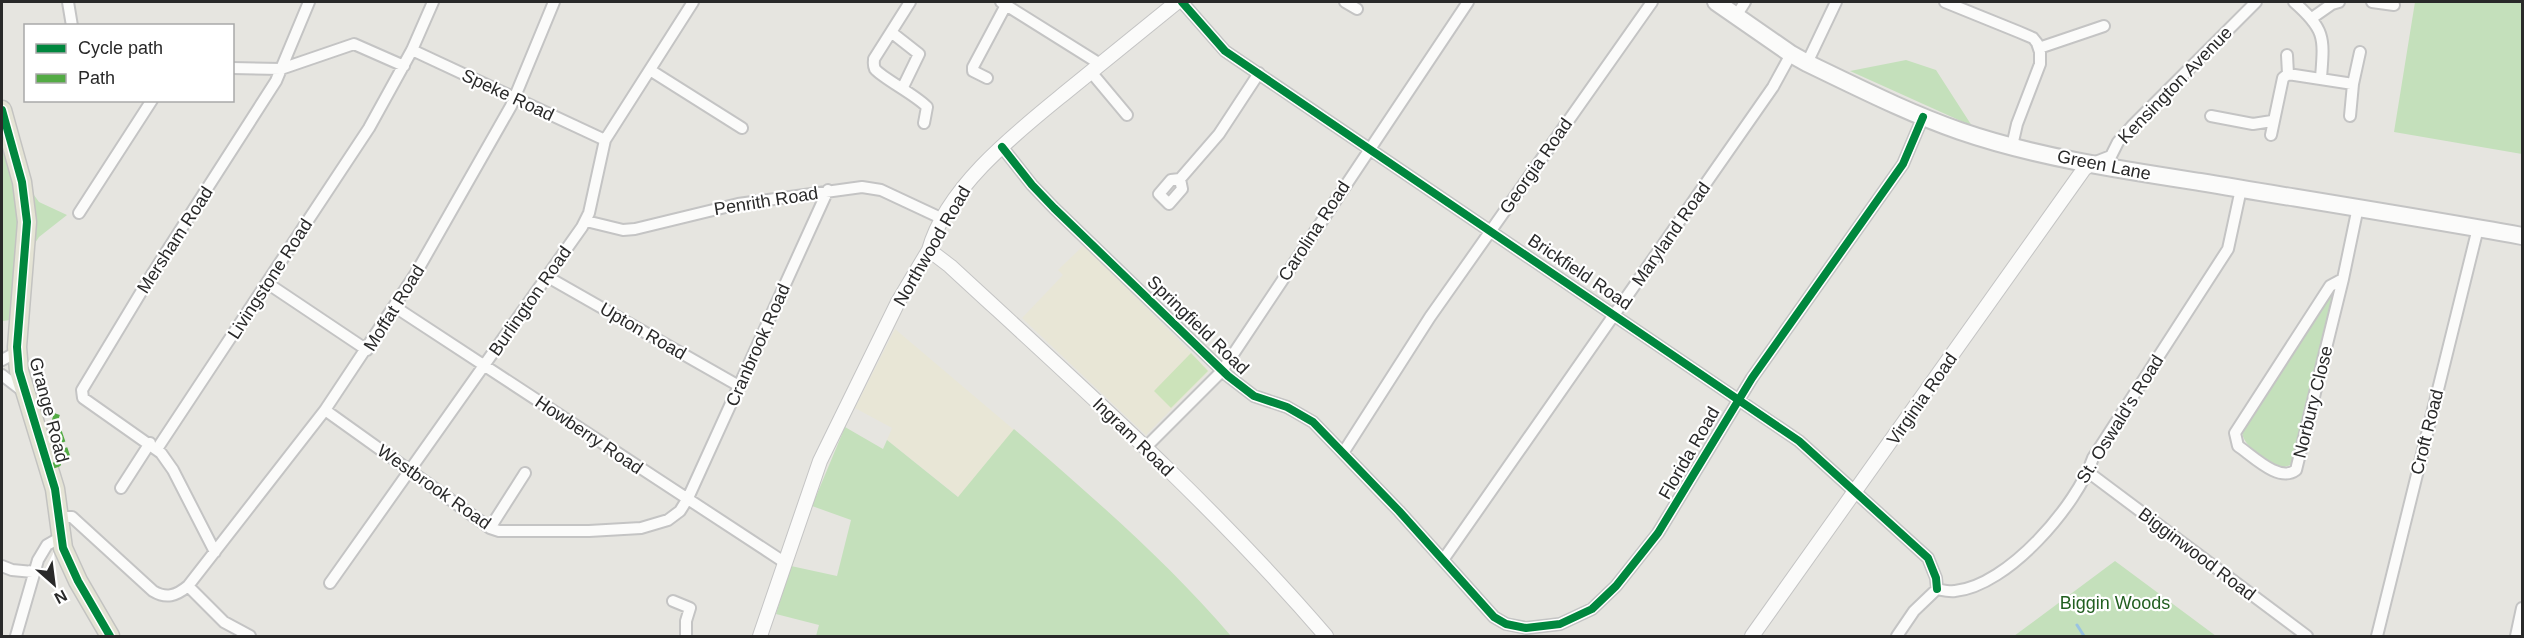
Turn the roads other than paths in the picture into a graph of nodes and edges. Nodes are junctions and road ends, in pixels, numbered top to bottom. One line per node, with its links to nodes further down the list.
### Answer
1 (68, 2): 24 (street)
2 (309, 2): 36 (street, Mersham Road)
3 (433, 2): 28 (street, Livingstone Road)
4 (554, 2): 44 (street, Moffat Road)
5 (693, 2): 37 (street, Burlington Road)
6 (910, 2): 26 (street)
7 (1178, 2): 35 (street, Northwood Road)
8 (1182, 2): 38 (street, Brickfield Road)
9 (1345, 2): 21 (street)
10 (1468, 2): 58 (street, Carolina Road)
11 (1652, 2): 68 (street, Georgia Road)
12 (1716, 2): 22 (main road, Green Lane)
13 (1836, 2): 32 (street)
14 (1945, 2): 27 (street)
15 (2256, 2): 59 (street, Kensington Avenue)
16 (2294, 2): 23 (street)
17 (2339, 2): 23 (street)
18 (2372, 2): 20 (street)
19 (1004, 3): 35 (street); 40 (street)
20 (2394, 5)
21 (1357, 9)
22 (1741, 9): 30 (main road, Green Lane)
23 (2312, 18): 41 (street)
24 (72, 24)
25 (2104, 26): 27 (street)
26 (891, 32): 43 (street); 43 (street)
27 (2039, 48): 56 (street)
28 (412, 50): 33 (street, Livingstone Road); 44 (street, Speke Road)
29 (2360, 52): 42 (street)
30 (1791, 54): 32 (main road, Green Lane); 75 (street, Maryland Road)
31 (2287, 55): 39 (street)
32 (1807, 63): 50 (main road, Green Lane)
33 (404, 66): 36 (street); 73 (street, Livingstone Road)
34 (234, 68): 36 (street)
35 (1096, 68): 47 (street); 57 (street, Northwood Road)
36 (281, 69): 85 (street, Mersham Road)
37 (650, 70): 53 (street); 55 (street, Burlington Road)
38 (1259, 74): 58 (street, Brickfield Road); 60 (street)
39 (2288, 74): 41 (street); 51 (street)
40 (987, 78)
41 (2321, 78): 42 (street)
42 (2353, 84): 49 (street)
43 (903, 87): 52 (street)
44 (514, 98): 55 (street, Speke Road); 74 (street, Moffat Road)
45 (151, 102): 64 (street)
46 (2, 110): 77 (main road, Grange Road)
47 (1127, 115)
48 (2211, 116): 51 (street)
49 (2350, 116)
50 (1923, 117): 56 (main road, Green Lane); 83 (street, Florida Road)
51 (2272, 121): 54 (street)
52 (924, 123)
53 (742, 128)
54 (2271, 135)
55 (605, 140): 66 (street, Burlington Road)
56 (2012, 146): 59 (main road, Green Lane)
57 (1002, 147): 65 (street, Northwood Road); 79 (street, Springfield Road)
58 (1369, 148): 68 (street, Brickfield Road); 79 (street, Carolina Road)
59 (2092, 163): 61 (main road, Green Lane); 92 (street, Virginia Road)
60 (1180, 179)
61 (2241, 189): 63 (main road, Green Lane); 89 (street, St. Oswald's Road)
62 (828, 190): 65 (street, Penrith Road); 66 (street, Penrith Road); 81 (street, Cranbrook Road)
63 (2358, 207): 67 (main road, Green Lane); 72 (street, Norbury Close)
64 (79, 213)
65 (944, 219): 70 (street, Northwood Road)
66 (586, 221): 71 (street, Burlington Road)
67 (2478, 228): 69 (main road, Green Lane); 117 (street, Croft Road)
68 (1492, 230): 75 (street, Brickfield Road); 87 (street, Georgia Road)
69 (2523, 236)
70 (929, 250): 86 (street, Ingram Road); 99 (street, Northwood Road)
71 (546, 276): 78 (street, Burlington Road); 81 (street, Upton Road)
72 (2343, 279): 72 (street, Norbury Close)
73 (267, 283): 76 (street); 85 (street, Livingstone Road)
74 (395, 307): 76 (street, Moffat Road); 78 (street, Howberry Road)
75 (1615, 315): 83 (street, Brickfield Road); 98 (street, Maryland Road)
76 (367, 350): 84 (street, Moffat Road)
77 (10, 356): 82 (main road, Grange Road)
78 (485, 365): 88 (street, Burlington Road); 93 (street, Howberry Road)
79 (1222, 370): 86 (street, Carolina Road); 87 (street, Springfield Road)
80 (2, 375): 82 (street)
81 (739, 386): 93 (street, Cranbrook Road)
82 (25, 392): 94 (main road, Grange Road)
83 (1738, 399): 92 (street, Brickfield Road); 107 (street, Florida Road)
84 (325, 410): 88 (street, Westbrook Road); 97 (street, Moffat Road)
85 (154, 446): 91 (street, Livingstone Road); 97 (street)
86 (1145, 448): 113 (street, Ingram Road)
87 (1343, 453): 98 (street, Springfield Road)
88 (410, 470): 95 (street, Westbrook Road); 102 (street, Burlington Road)
89 (2088, 472): 104 (street, St. Oswald's Road); 116 (street, Bigginwood Road)
90 (525, 473): 95 (street)
91 (121, 488)
92 (1856, 492): 104 (street, Brickfield Road); 114 (street, Virginia Road)
93 (687, 500): 95 (street, Westbrook Road); 99 (street, Howberry Road)
94 (60, 517): 96 (main road, Grange Road); 103 (street)
95 (490, 528)
96 (61, 537): 101 (street); 109 (main road, Grange Road)
97 (215, 552): 103 (street, Moffat Road)
98 (1443, 560): 107 (street, Springfield Road)
99 (784, 562): 112 (street, Northwood Road)
100 (2, 566): 101 (street)
101 (33, 572): 108 (street)
102 (330, 583)
103 (188, 586): 110 (street)
104 (1936, 589): 115 (street)
105 (673, 601): 111 (street)
106 (2523, 608): 118 (street)
107 (1515, 631)
108 (16, 636)
109 (110, 636)
110 (250, 636)
111 (686, 636)
112 (760, 636)
113 (1326, 636)
114 (1752, 636)
115 (1897, 636)
116 (2307, 636)
117 (2377, 636)
118 (2516, 636)

